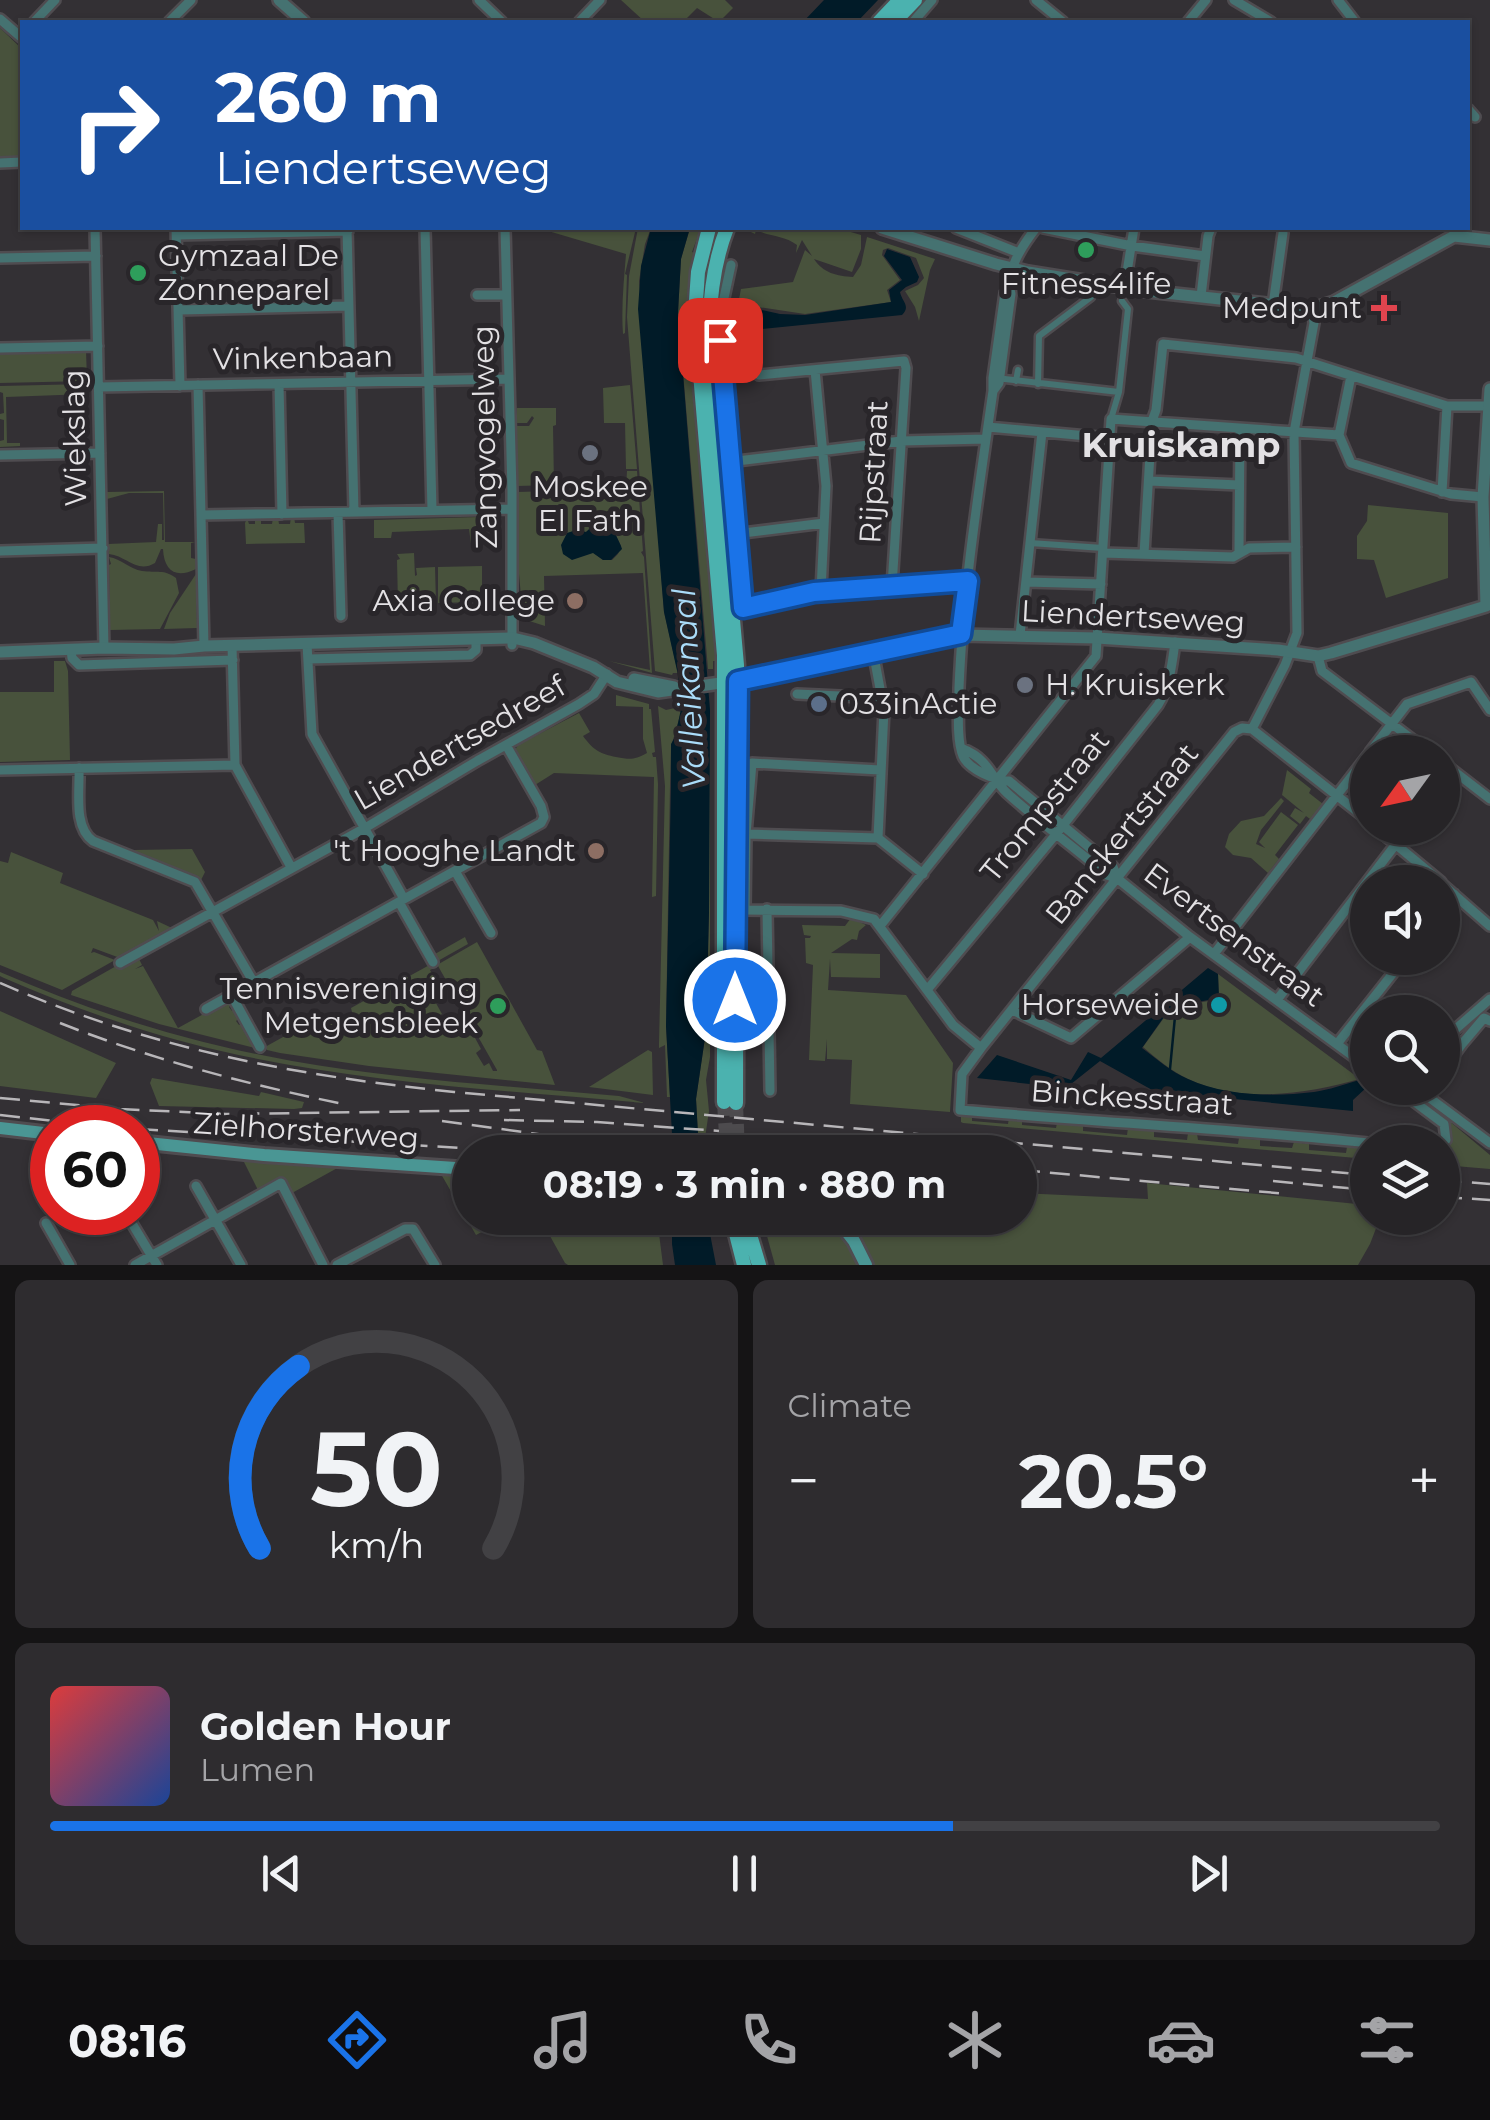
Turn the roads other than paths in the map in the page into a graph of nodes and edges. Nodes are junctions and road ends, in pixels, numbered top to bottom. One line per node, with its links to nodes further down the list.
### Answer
1 (55, 0): 14 (street)
2 (190, 0): 15 (street)
3 (279, 0): 16 (street)
4 (478, 0): 17 (street)
5 (600, 0): 18 (street)
6 (900, 0): 19 (main road)
7 (915, 0): 20 (main road)
8 (932, 0): 21 (street)
9 (1036, 0): 22 (street)
10 (1206, 0): 23 (street)
11 (1234, 0): 24 (street)
12 (1338, 0): 25 (street)
13 (0, 19): 26 (street)
14 (36, 20)
15 (171, 20)
16 (302, 20)
17 (500, 20)
18 (581, 20)
19 (881, 20)
20 (896, 20)
21 (914, 20)
22 (1061, 20)
23 (1190, 20)
24 (1269, 20)
25 (1353, 20)
26 (20, 35)
27 (95, 230): 46 (street, Wiekslag)
28 (262, 230): 41 (street)
29 (348, 230): 58 (street)
30 (425, 230): 70 (street)
31 (505, 230): 53 (street, Zangvogelweg)
32 (708, 230): 140 (main road)
33 (726, 230): 140 (main road)
34 (889, 230): 50 (street)
35 (961, 230): 45 (street)
36 (1038, 230): 45 (street)
37 (1050, 230): 44 (street)
38 (1134, 230): 44 (street)
39 (1211, 230): 47 (street)
40 (1284, 230): 57 (street)
41 (177, 231): 60 (street)
42 (1452, 232): 43 (street); 59 (street)
43 (1490, 242)
44 (1132, 246): 47 (street); 51 (street)
45 (1019, 253): 50 (street)
46 (96, 256): 48 (street); 61 (street, Wiekslag)
47 (1205, 256): 54 (street)
48 (0, 258)
49 (731, 265): 95 (street)
50 (1013, 268): 54 (street); 69 (street)
51 (1127, 272)
52 (477, 295): 53 (street)
53 (506, 295): 68 (street, Zangvogelweg)
54 (1201, 296): 57 (street)
55 (1091, 297): 74 (street)
56 (1122, 301): 79 (street)
57 (1273, 305): 59 (street)
58 (349, 306): 60 (street); 71 (street)
59 (1312, 309): 63 (street)
60 (179, 310): 76 (street)
61 (98, 346): 62 (street); 77 (street, Wiekslag)
62 (0, 348)
63 (1307, 361): 67 (street); 83 (street); 87 (street)
64 (815, 370): 66 (street); 91 (street, Rijpstraat); 92 (street)
65 (1018, 370): 72 (street)
66 (759, 375)
67 (1351, 376): 80 (street); 88 (street)
68 (508, 378): 70 (street, Vinkenbaan); 100 (street, Zangvogelweg)
69 (996, 378): 72 (street); 84 (street, Evertsenstraat)
70 (428, 380): 71 (street, Vinkenbaan); 101 (street)
71 (351, 382): 73 (street, Vinkenbaan); 102 (street)
72 (1016, 382): 74 (street)
73 (279, 384): 75 (street, Vinkenbaan); 104 (street)
74 (1038, 384): 79 (street)
75 (198, 385): 76 (street, Vinkenbaan); 105 (street)
76 (180, 386): 77 (street, Vinkenbaan)
77 (99, 387): 93 (street, Wiekslag)
78 (1490, 388): 81 (street)
79 (1119, 392): 82 (street)
80 (1447, 406): 81 (street); 98 (street)
81 (1489, 406): 99 (street)
82 (1111, 419): 83 (street); 89 (street)
83 (1152, 421): 85 (street); 96 (street)
84 (988, 427): 86 (street); 90 (street, Evertsenstraat)
85 (1240, 429): 87 (street); 97 (street)
86 (1042, 432): 89 (street); 108 (street)
87 (1294, 432): 88 (street); 109 (street)
88 (1339, 435): 98 (street)
89 (1110, 438): 112 (street)
90 (986, 440): 91 (street); 115 (street, Evertsenstraat)
91 (901, 441): 92 (street); 118 (street, Rijpstraat)
92 (822, 449): 95 (street); 106 (street)
93 (100, 453): 94 (street); 110 (street, Wiekslag)
94 (0, 455)
95 (729, 462): 107 (street)
96 (1149, 482): 97 (street); 114 (street)
97 (1239, 485): 113 (street)
98 (1442, 492): 99 (street)
99 (1483, 496): 120 (street)
100 (512, 509): 101 (street); 126 (street, Zangvogelweg)
101 (432, 510): 102 (street)
102 (354, 512): 103 (street)
103 (338, 513): 104 (street); 121 (street)
104 (282, 514): 105 (street)
105 (202, 516): 129 (street)
106 (824, 523): 107 (street); 119 (street)
107 (736, 534): 119 (street)
108 (1030, 543): 112 (street); 116 (street)
109 (1296, 547): 113 (street); 134 (street)
110 (103, 548): 111 (street); 131 (street, Wiekslag)
111 (0, 551)
112 (1103, 551): 114 (street); 117 (street)
113 (1239, 551): 114 (street)
114 (1144, 554)
115 (968, 581): 118 (street); 122 (street, Evertsenstraat)
116 (1026, 582): 117 (street); 123 (street)
117 (1101, 584): 124 (street)
118 (892, 586): 119 (street)
119 (821, 591)
120 (1488, 610): 136 (street)
121 (340, 616)
122 (961, 634): 123 (street, Liendertseweg); 133 (street, Liendertseweg); 155 (street, Evertsenstraat)
123 (1020, 635): 124 (street, Liendertseweg)
124 (1097, 638): 127 (street, Liendertseweg); 155 (street)
125 (476, 640): 126 (street, Liendertseweg); 128 (street, Liendertseweg); 137 (street, Liendertseweg)
126 (512, 642): 139 (street, Liendertseweg)
127 (1175, 642): 134 (street, Liendertseweg); 160 (street, Trompstraat)
128 (307, 644): 130 (street, Liendertseweg); 137 (street)
129 (204, 646): 130 (street, Liendertseweg); 131 (street, Liendertseweg)
130 (232, 646): 138 (street)
131 (104, 648): 132 (street, Liendertseweg)
132 (71, 650): 135 (street, Liendertseweg); 138 (street, Liendertseweg)
133 (873, 651): 140 (street, Liendertseweg); 142 (street)
134 (1292, 651): 136 (street, Liendertseweg); 145 (street, Banckertstraat)
135 (0, 652)
136 (1318, 656): 144 (street)
137 (308, 659): 159 (street)
138 (232, 660): 149 (street)
139 (607, 674): 140 (street, Liendertseweg); 148 (street, Liendertsedreef)
140 (723, 684): 198 (main road)
141 (797, 694): 142 (street)
142 (883, 698): 152 (street)
143 (1490, 710): 144 (street)
144 (1392, 724): 146 (street); 147 (street)
145 (1252, 729): 156 (street); 169 (street, Banckertstraat)
146 (1383, 735)
147 (1407, 735)
148 (506, 745): 159 (street, Liendertsedreef); 167 (street)
149 (235, 765): 150 (street); 166 (street)
150 (80, 768): 151 (street); 173 (street)
151 (0, 770)
152 (880, 770): 161 (street); 162 (street)
153 (1460, 776): 157 (street)
154 (1350, 777): 156 (street)
155 (998, 780): 160 (street, Evertsenstraat); 168 (street)
156 (1336, 795): 158 (street); 178 (street)
157 (1490, 799)
158 (1350, 806)
159 (365, 828): 166 (street, Liendertsedreef); 171 (street)
160 (1060, 829): 169 (street, Evertsenstraat); 183 (street, Trompstraat)
161 (746, 834): 162 (street); 172 (street)
162 (878, 838): 168 (street)
163 (1395, 845): 186 (street)
164 (1397, 845): 165 (street)
165 (1421, 865)
166 (291, 867): 173 (street, Liendertsedreef)
167 (456, 871): 171 (street); 176 (street)
168 (923, 874): 174 (street)
169 (1118, 879): 177 (street, Evertsenstraat); 188 (street, Banckertstraat)
170 (1460, 899): 175 (street)
171 (402, 901): 179 (street); 182 (street)
172 (766, 910): 174 (street); 197 (street)
173 (213, 911): 180 (street, Liendertsedreef); 182 (street)
174 (880, 926): 183 (street)
175 (1490, 926)
176 (491, 933)
177 (1190, 936): 178 (street, Evertsenstraat); 188 (street)
178 (1214, 954): 186 (street, Evertsenstraat)
179 (433, 962)
180 (120, 964)
181 (1391, 975): 191 (street)
182 (254, 983): 184 (street)
183 (927, 990): 195 (street)
184 (232, 996): 187 (street); 193 (street)
185 (1490, 998): 190 (street)
186 (1276, 1000): 191 (street, Evertsenstraat)
187 (206, 1009)
188 (1012, 1010): 195 (street, Banckertstraat)
189 (1487, 1019): 192 (street)
190 (1460, 1025)
191 (1336, 1044): 196 (street, Evertsenstraat)
192 (1462, 1044): 194 (street)
193 (260, 1047)
194 (1460, 1047)
195 (981, 1048): 204 (street, Binckesstraat)
196 (1350, 1054)
197 (770, 1090)
198 (730, 1102)
199 (1419, 1105): 201 (street)
200 (1439, 1105): 205 (street)
201 (1444, 1125)
202 (0, 1128): 203 (main road)
203 (30, 1131)
204 (1350, 1141)
205 (1489, 1142)
206 (160, 1144): 207 (main road, Zielhorsterweg)
207 (452, 1168)
208 (196, 1186): 209 (street)
209 (216, 1220): 215 (street); 218 (street); 219 (street)
210 (53, 1235): 216 (street)
211 (139, 1235): 215 (street)
212 (736, 1235): 222 (main road)
213 (751, 1235): 223 (main road)
214 (850, 1235): 224 (main road)
215 (155, 1260): 217 (street)
216 (70, 1265)
217 (135, 1265)
218 (241, 1265)
219 (323, 1265)
220 (337, 1265): 221 (street)
221 (436, 1265)
222 (744, 1265)
223 (759, 1265)
224 (866, 1265)

